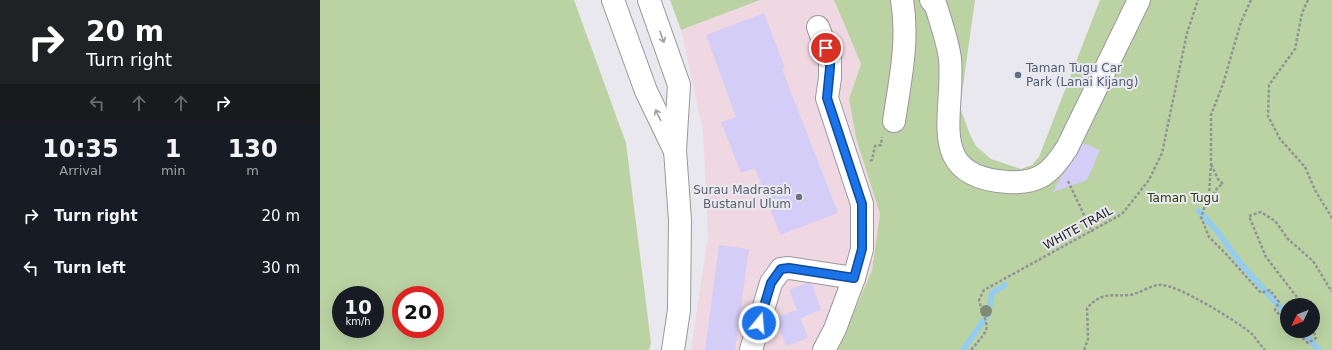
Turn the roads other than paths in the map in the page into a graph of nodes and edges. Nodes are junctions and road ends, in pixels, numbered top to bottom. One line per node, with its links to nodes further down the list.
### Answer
1 (612, 0): 8 (street, one-way to 1)
2 (649, 0): 8 (street, one-way to 8)
3 (902, 0): 7 (street)
4 (931, 0): 5 (street)
5 (1139, 0)
6 (818, 27): 9 (street)
7 (894, 121)
8 (675, 150): 10 (street)
9 (854, 278): 11 (street); 12 (street)
10 (673, 350)
11 (751, 350)
12 (824, 350)

